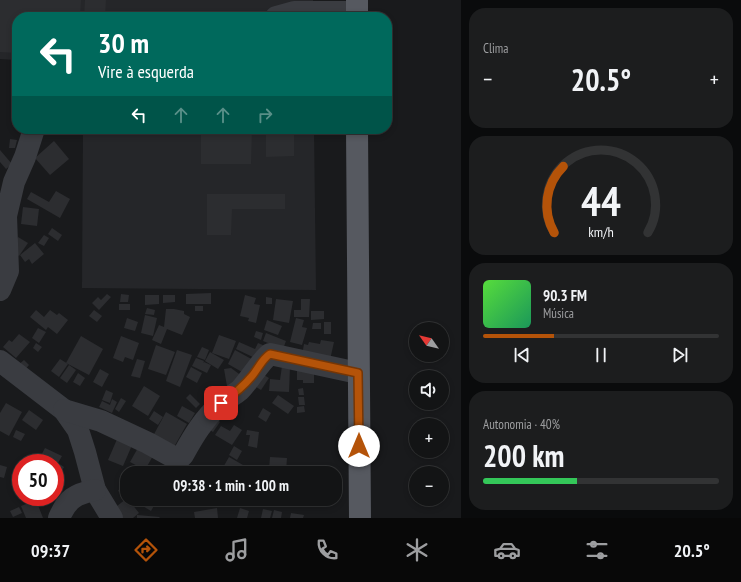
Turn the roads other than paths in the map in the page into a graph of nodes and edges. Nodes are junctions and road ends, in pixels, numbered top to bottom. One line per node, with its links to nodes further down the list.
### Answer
1 (356, 10): 2 (street)
2 (294, 12)
3 (32, 134): 5 (street)
4 (357, 134): 7 (main road)
5 (0, 290)
6 (0, 361): 8 (street)
7 (358, 373): 8 (street); 12 (main road)
8 (64, 410): 9 (street)
9 (95, 490): 10 (street); 11 (street)
10 (59, 518)
11 (112, 518)
12 (360, 518)

